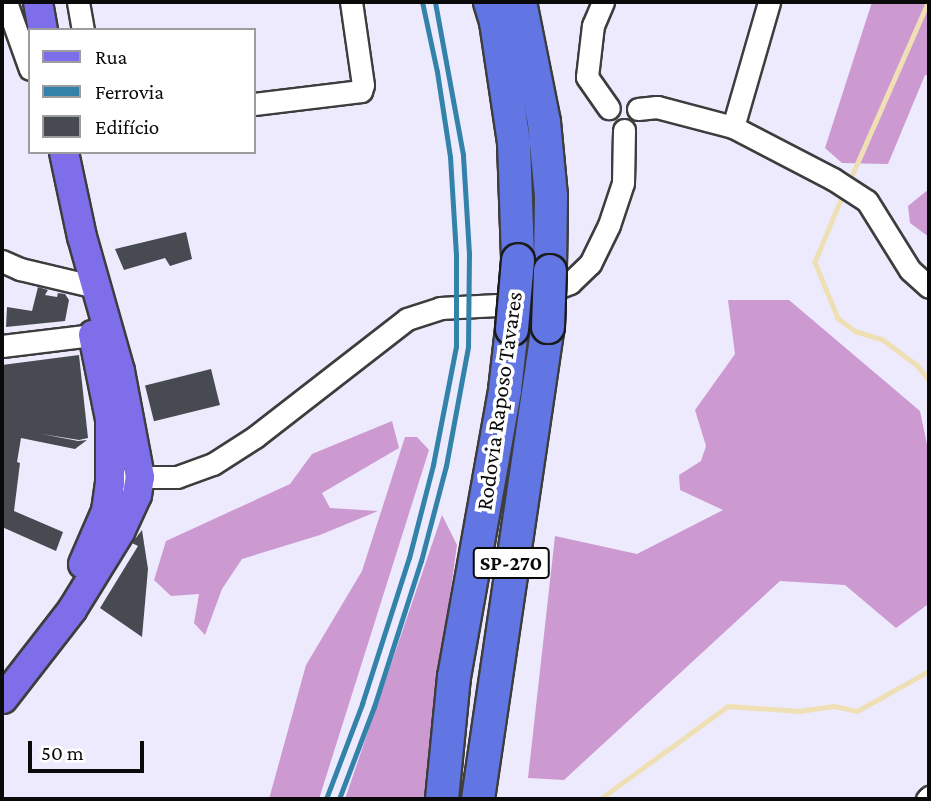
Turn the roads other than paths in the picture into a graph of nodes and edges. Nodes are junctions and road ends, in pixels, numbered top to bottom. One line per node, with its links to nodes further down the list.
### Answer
1 (6, 2): 11 (street)
2 (38, 2): 9 (main road)
3 (78, 2): 10 (street)
4 (351, 2): 12 (street)
5 (490, 2): 26 (highway, Rodovia Raposo Tavares / SP-270, bridge)
6 (520, 2): 27 (highway, Rodovia Raposo Tavares / SP-270, bridge)
7 (769, 2): 15 (street)
8 (602, 3): 13 (street)
9 (43, 28)
10 (83, 28)
11 (28, 63)
12 (256, 104)
13 (610, 108): 14 (street); 16 (street)
14 (638, 108): 15 (street); 16 (street)
15 (733, 127): 19 (street)
16 (624, 130): 23 (street)
17 (64, 154): 20 (main road)
18 (2, 261): 20 (street)
19 (929, 287)
20 (98, 295): 21 (main road); 23 (main road)
21 (93, 335): 22 (street); 24 (main road)
22 (2, 346)
23 (140, 477): 24 (street); 25 (main road)
24 (110, 483): 25 (main road)
25 (2, 700)
26 (442, 799)
27 (478, 799)

